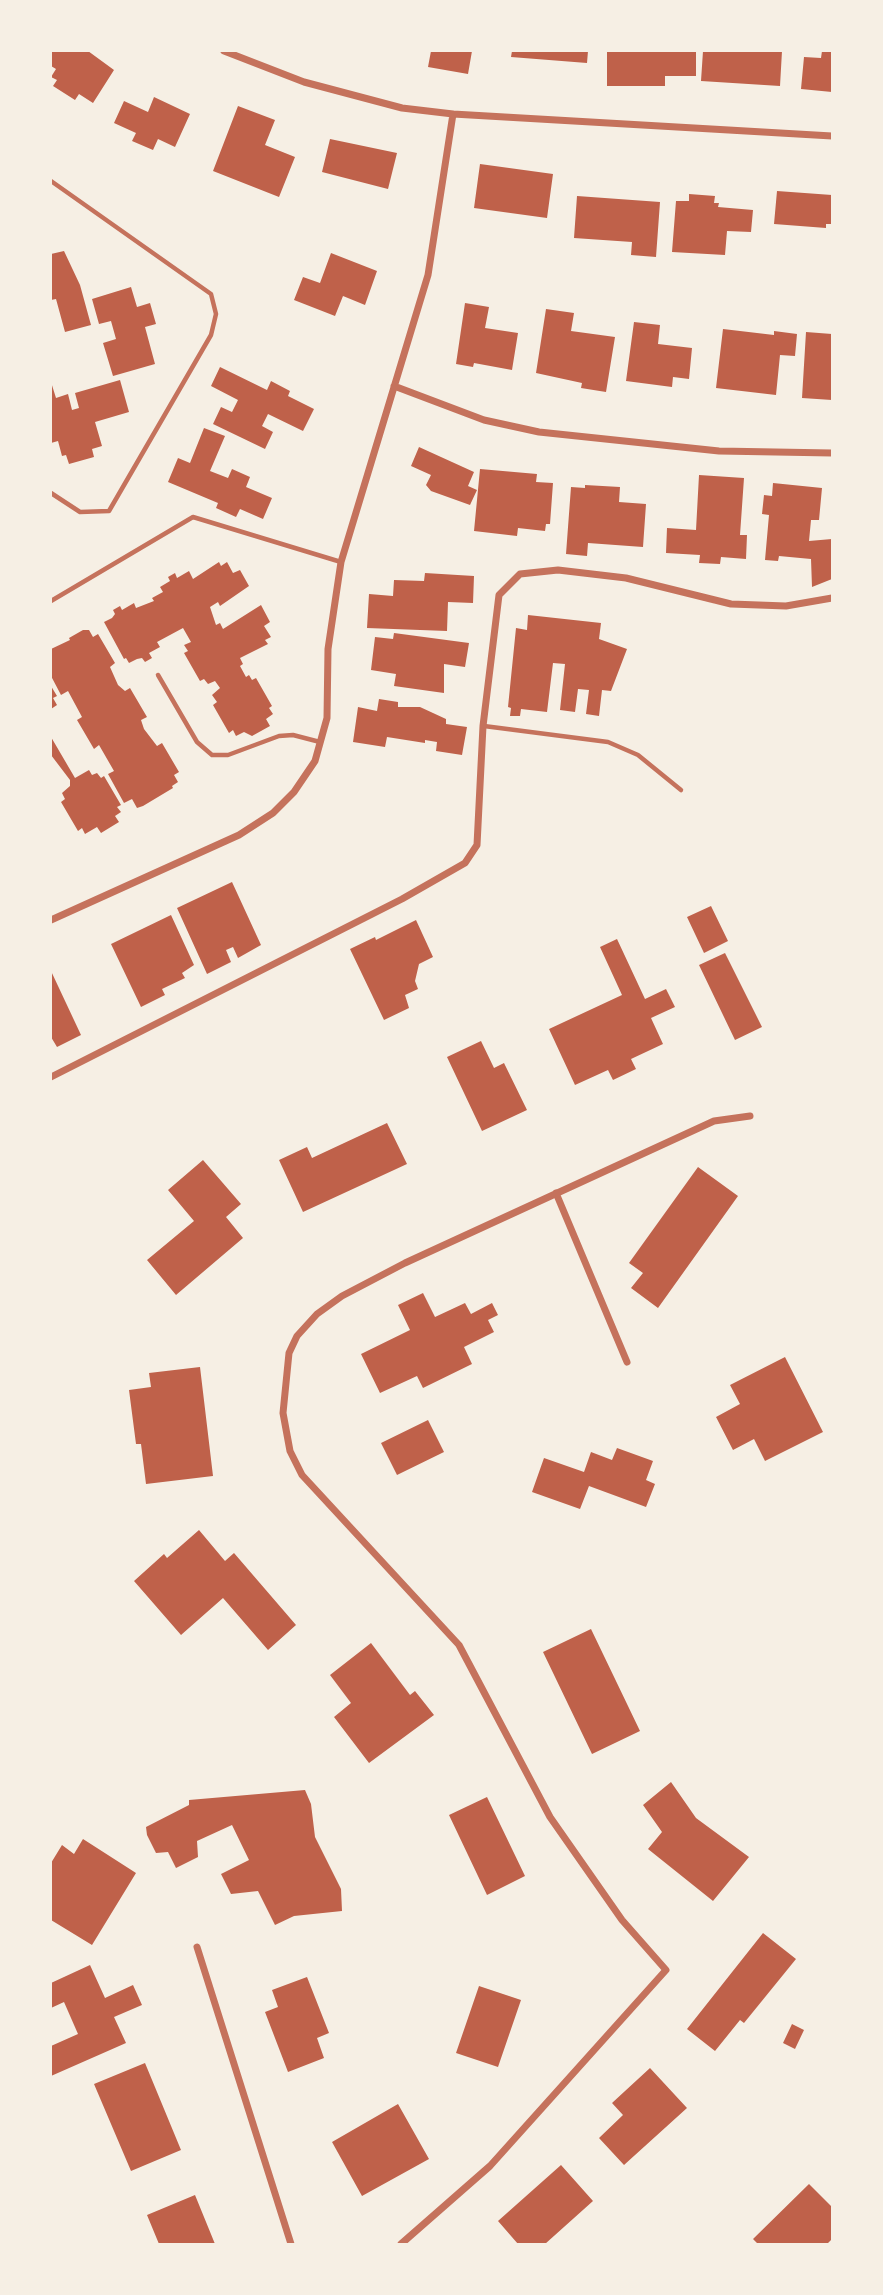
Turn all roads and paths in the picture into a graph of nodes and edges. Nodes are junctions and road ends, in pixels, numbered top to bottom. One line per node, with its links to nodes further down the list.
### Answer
1 (224, 51): 2 (street)
2 (453, 114): 3 (street); 5 (street)
3 (832, 136)
4 (51, 181): 7 (lane)
5 (394, 386): 6 (street); 8 (street)
6 (832, 453)
7 (51, 493)
8 (341, 562): 10 (lane); 13 (street)
9 (832, 598): 12 (street)
10 (51, 601)
11 (158, 675): 13 (lane)
12 (483, 726): 14 (lane); 16 (street)
13 (320, 742): 15 (street)
14 (681, 790)
15 (51, 920)
16 (51, 1077)
17 (751, 1116): 18 (street)
18 (556, 1193): 19 (street); 22 (street)
19 (627, 1362)
20 (197, 1947): 21 (street)
21 (291, 2244)
22 (401, 2244)

